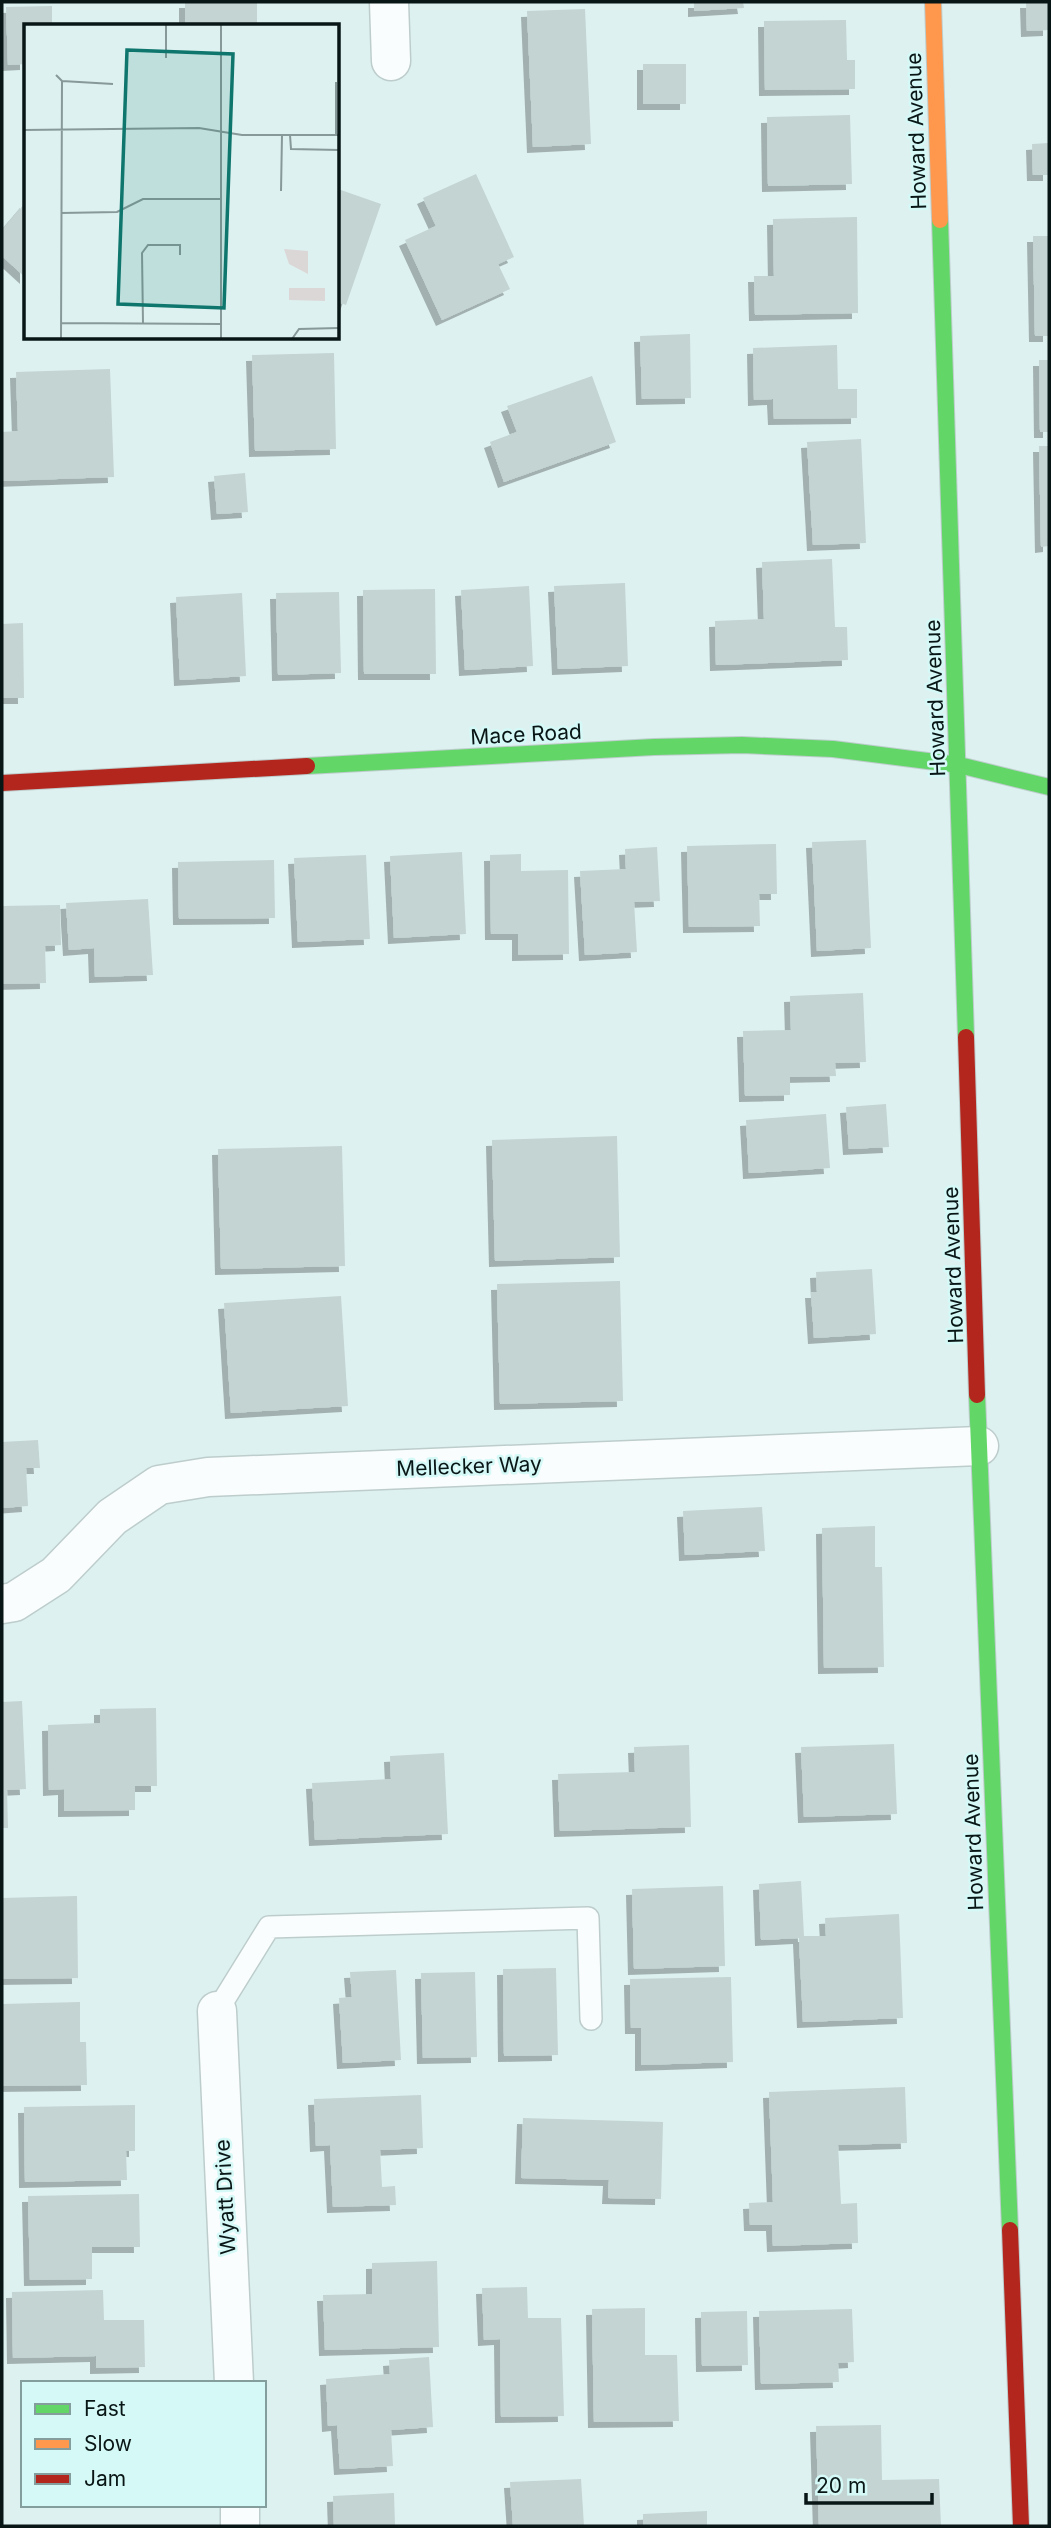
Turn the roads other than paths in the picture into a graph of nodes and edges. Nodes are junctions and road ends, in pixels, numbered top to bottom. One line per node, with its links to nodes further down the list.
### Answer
1 (389, 2): 3 (street)
2 (933, 2): 4 (street, Howard Avenue)
3 (391, 61)
4 (959, 765): 5 (street, Mace Road); 6 (street, Mace Road); 7 (street, Howard Avenue)
5 (2, 783)
6 (1049, 787)
7 (979, 1446): 8 (street, Mellecker Way); 14 (street, Howard Avenue)
8 (2, 1604)
9 (217, 2011): 10 (lane); 11 (street, Wyatt Drive)
10 (591, 2019)
11 (234, 2381)
12 (240, 2507): 13 (street)
13 (240, 2526)
14 (1021, 2526)

